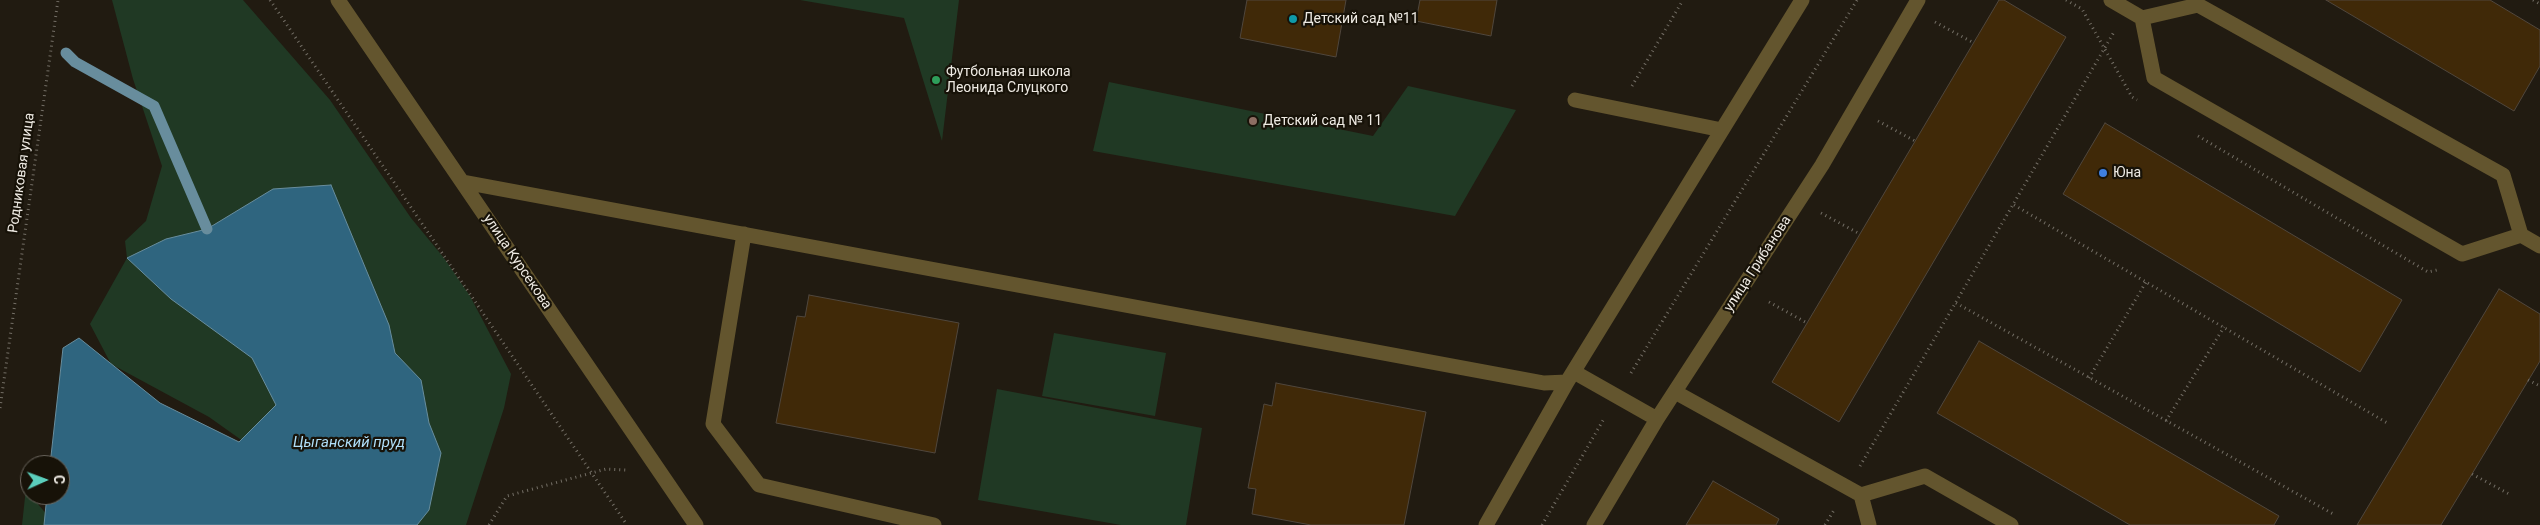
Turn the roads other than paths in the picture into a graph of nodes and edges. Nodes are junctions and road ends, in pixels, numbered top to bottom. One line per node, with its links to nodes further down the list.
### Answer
1 (338, 0): 8 (street, улица Курсекова)
2 (1802, 0): 7 (street)
3 (1918, 0): 13 (street, улица Грибанова)
4 (2111, 0): 5 (street)
5 (2142, 18): 10 (street); 10 (street)
6 (1575, 100): 7 (street)
7 (1722, 130): 12 (street)
8 (463, 182): 9 (street); 16 (street, улица Курсекова)
9 (744, 234): 12 (street); 17 (street)
10 (2521, 235): 11 (street)
11 (2540, 246)
12 (1570, 377): 14 (street); 18 (street)
13 (1675, 392): 14 (street, улица Грибанова); 15 (street)
14 (1657, 419): 19 (street, улица Грибанова)
15 (1861, 495): 20 (street); 21 (street)
16 (696, 525)
17 (934, 525)
18 (1486, 525)
19 (1594, 525)
20 (1869, 525)
21 (2011, 525)

